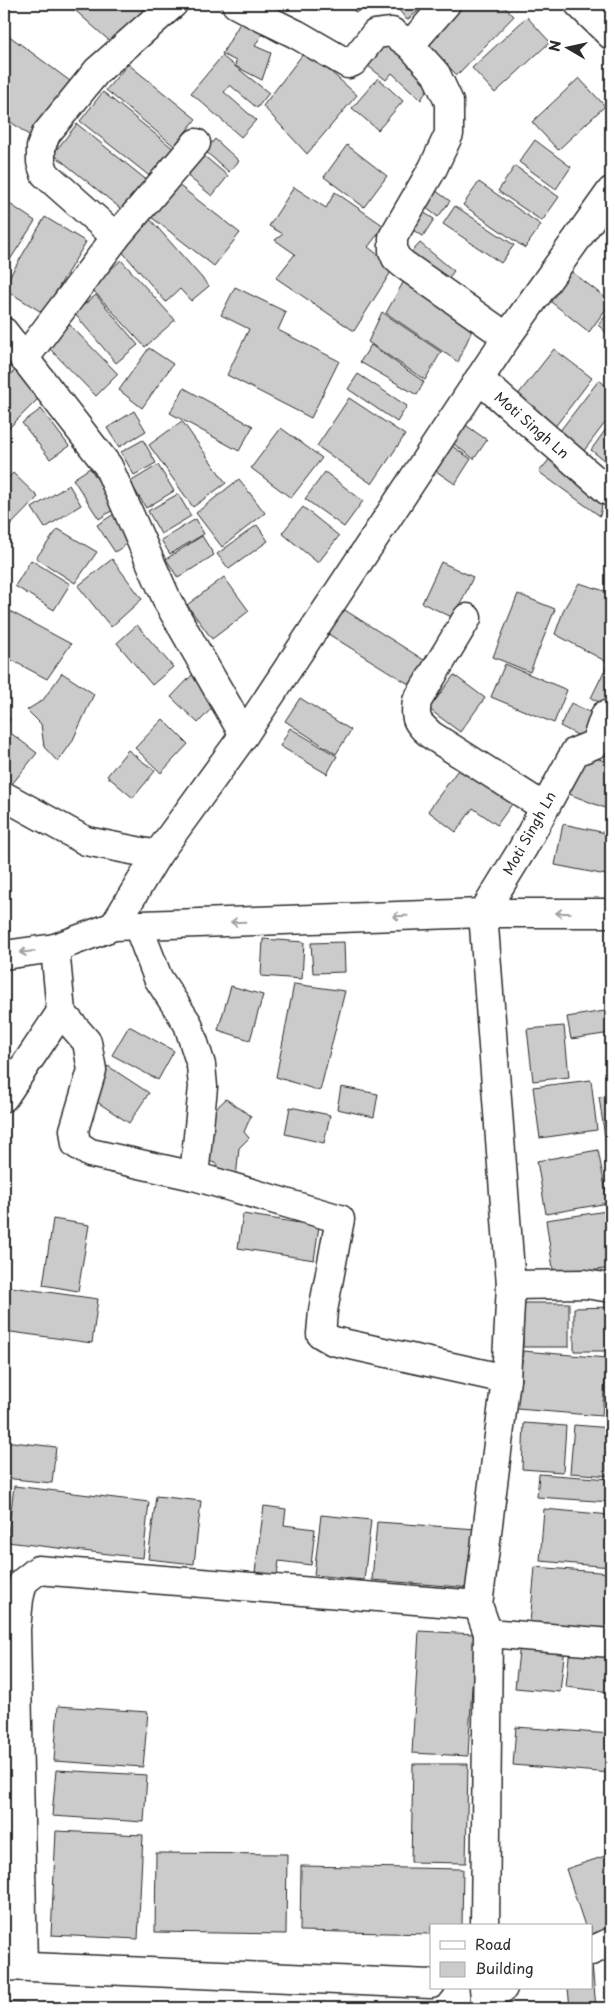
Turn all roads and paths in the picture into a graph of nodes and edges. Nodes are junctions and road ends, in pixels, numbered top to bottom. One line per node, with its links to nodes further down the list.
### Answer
1 (172, 4): 9 (street)
2 (236, 4): 6 (street)
3 (446, 4): 6 (street)
4 (579, 4): 5 (street)
5 (611, 35)
6 (410, 45): 11 (street)
7 (196, 143): 9 (street)
8 (611, 191): 11 (street)
9 (116, 237): 12 (street)
10 (4, 332): 12 (street)
11 (507, 337): 13 (street)
12 (24, 359): 17 (street)
13 (479, 379): 14 (street, Moti Singh Ln); 17 (street)
14 (610, 497)
15 (467, 618): 19 (street)
16 (611, 716): 19 (street, Moti Singh Ln)
17 (244, 735): 20 (street)
18 (4, 796): 20 (street)
19 (544, 807): 21 (street, Moti Singh Ln)
20 (157, 855): 23 (street)
21 (483, 913): 22 (street, one-way to 21); 23 (street, one-way to 23); 29 (street)
22 (611, 913)
23 (126, 926): 24 (street); 28 (street)
24 (55, 948): 25 (street, one-way to 25); 26 (street)
25 (4, 955)
26 (61, 1012): 27 (street); 28 (street)
27 (4, 1097)
28 (194, 1176): 31 (street)
29 (511, 1285): 30 (street); 31 (street)
30 (611, 1288)
31 (506, 1379): 32 (street)
32 (478, 1605): 33 (street); 38 (street)
33 (488, 1633): 34 (street); 35 (street)
34 (611, 1643)
35 (485, 1924)
36 (611, 1942): 37 (street)
37 (592, 1951)
38 (13, 1966): 39 (street)
39 (430, 1984)

